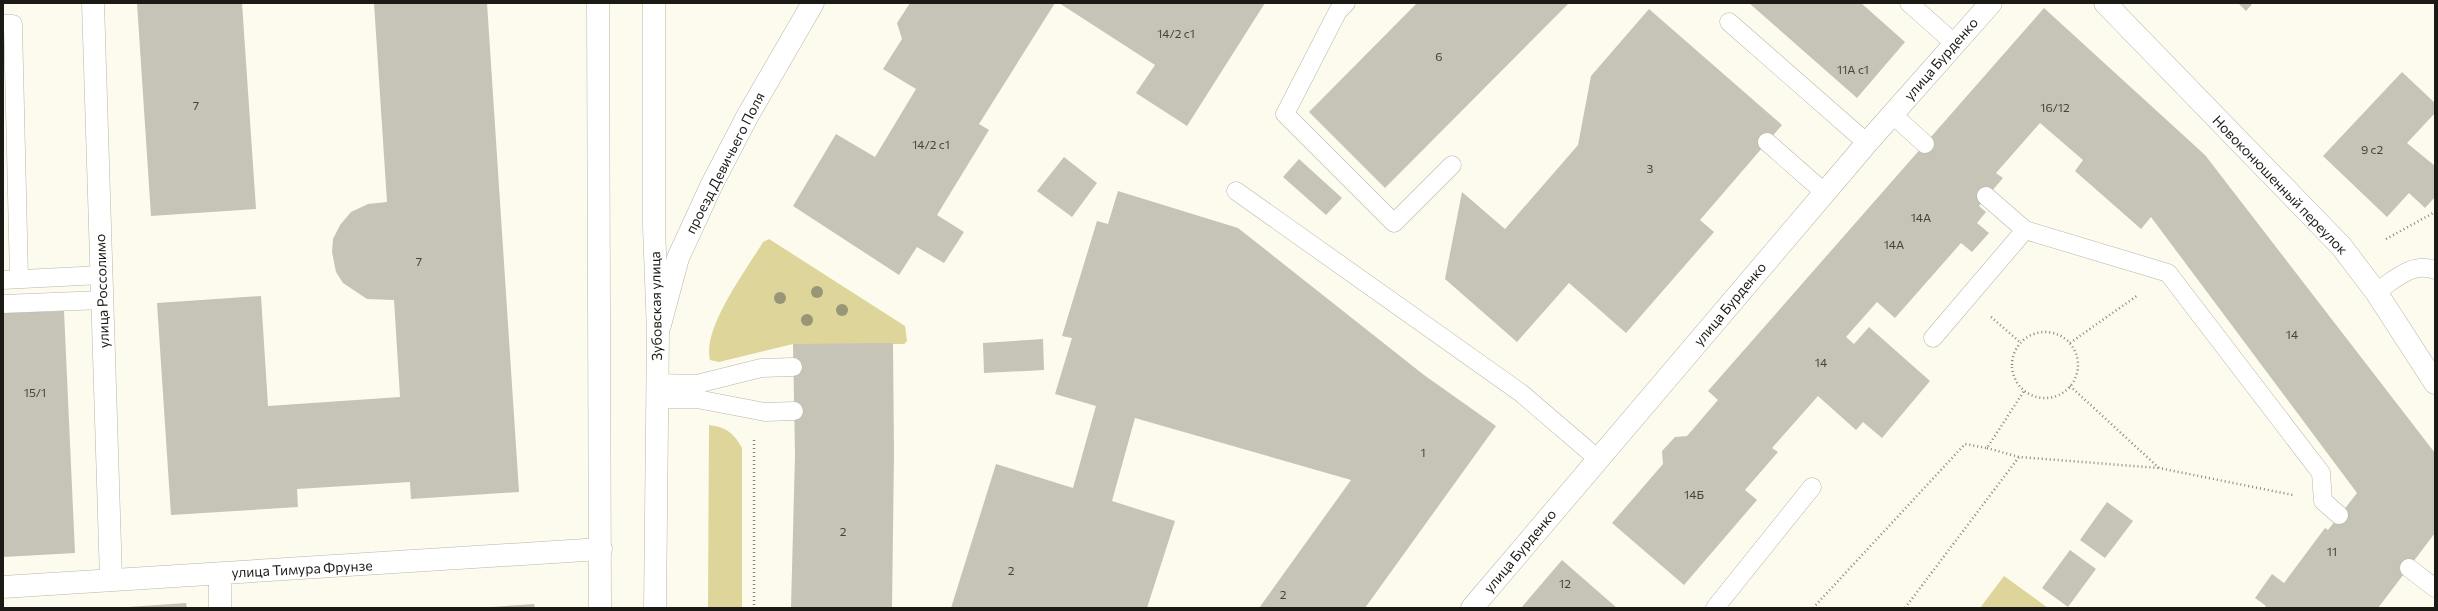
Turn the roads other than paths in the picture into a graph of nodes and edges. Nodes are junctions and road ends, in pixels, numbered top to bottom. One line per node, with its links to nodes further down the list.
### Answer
1 (93, 3): 22 (street, улица Россолимо)
2 (598, 3): 36 (street)
3 (654, 3): 27 (street, Зубовская улица)
4 (1346, 3): 16 (lane)
5 (1909, 3): 11 (lane)
6 (1991, 3): 11 (street, улица Бурденко)
7 (2104, 3): 24 (street, Новоконюшенный переулок)
8 (809, 6): 27 (street, проезд Девичьего Поля)
9 (1729, 22): 14 (lane)
10 (3, 24): 23 (lane)
11 (1954, 43): 12 (street, улица Бурденко)
12 (1892, 114): 14 (street, улица Бурденко); 15 (lane)
13 (1767, 142): 18 (lane)
14 (1867, 143): 18 (street, улица Бурденко)
15 (1925, 144)
16 (1452, 165)
17 (1236, 191): 33 (lane)
18 (1825, 193): 33 (street, улица Бурденко)
19 (1986, 196): 20 (lane)
20 (2025, 230): 28 (lane); 35 (lane)
21 (2435, 270): 24 (lane)
22 (102, 275): 23 (lane); 25 (street, улица Россолимо)
23 (11, 280)
24 (2376, 292): 30 (street, Новоконюшенный переулок)
25 (102, 300): 26 (lane); 39 (street, улица Россолимо)
26 (3, 304)
27 (658, 332): 31 (street, Зубовская улица)
28 (1933, 338)
29 (793, 367): 31 (lane)
30 (2435, 383)
31 (658, 391): 32 (lane); 44 (street, Зубовская улица)
32 (794, 411)
33 (1598, 458): 45 (street, улица Бурденко)
34 (1812, 487): 46 (lane)
35 (2339, 515)
36 (601, 549): 38 (street, улица Тимура Фрунзе); 43 (street)
37 (2409, 568): 41 (lane)
38 (220, 574): 39 (street, улица Тимура Фрунзе); 42 (street)
39 (111, 579): 40 (street, улица Тимура Фрунзе)
40 (3, 587)
41 (2435, 588)
42 (220, 608)
43 (600, 608)
44 (655, 608)
45 (1472, 608)
46 (1715, 608)

